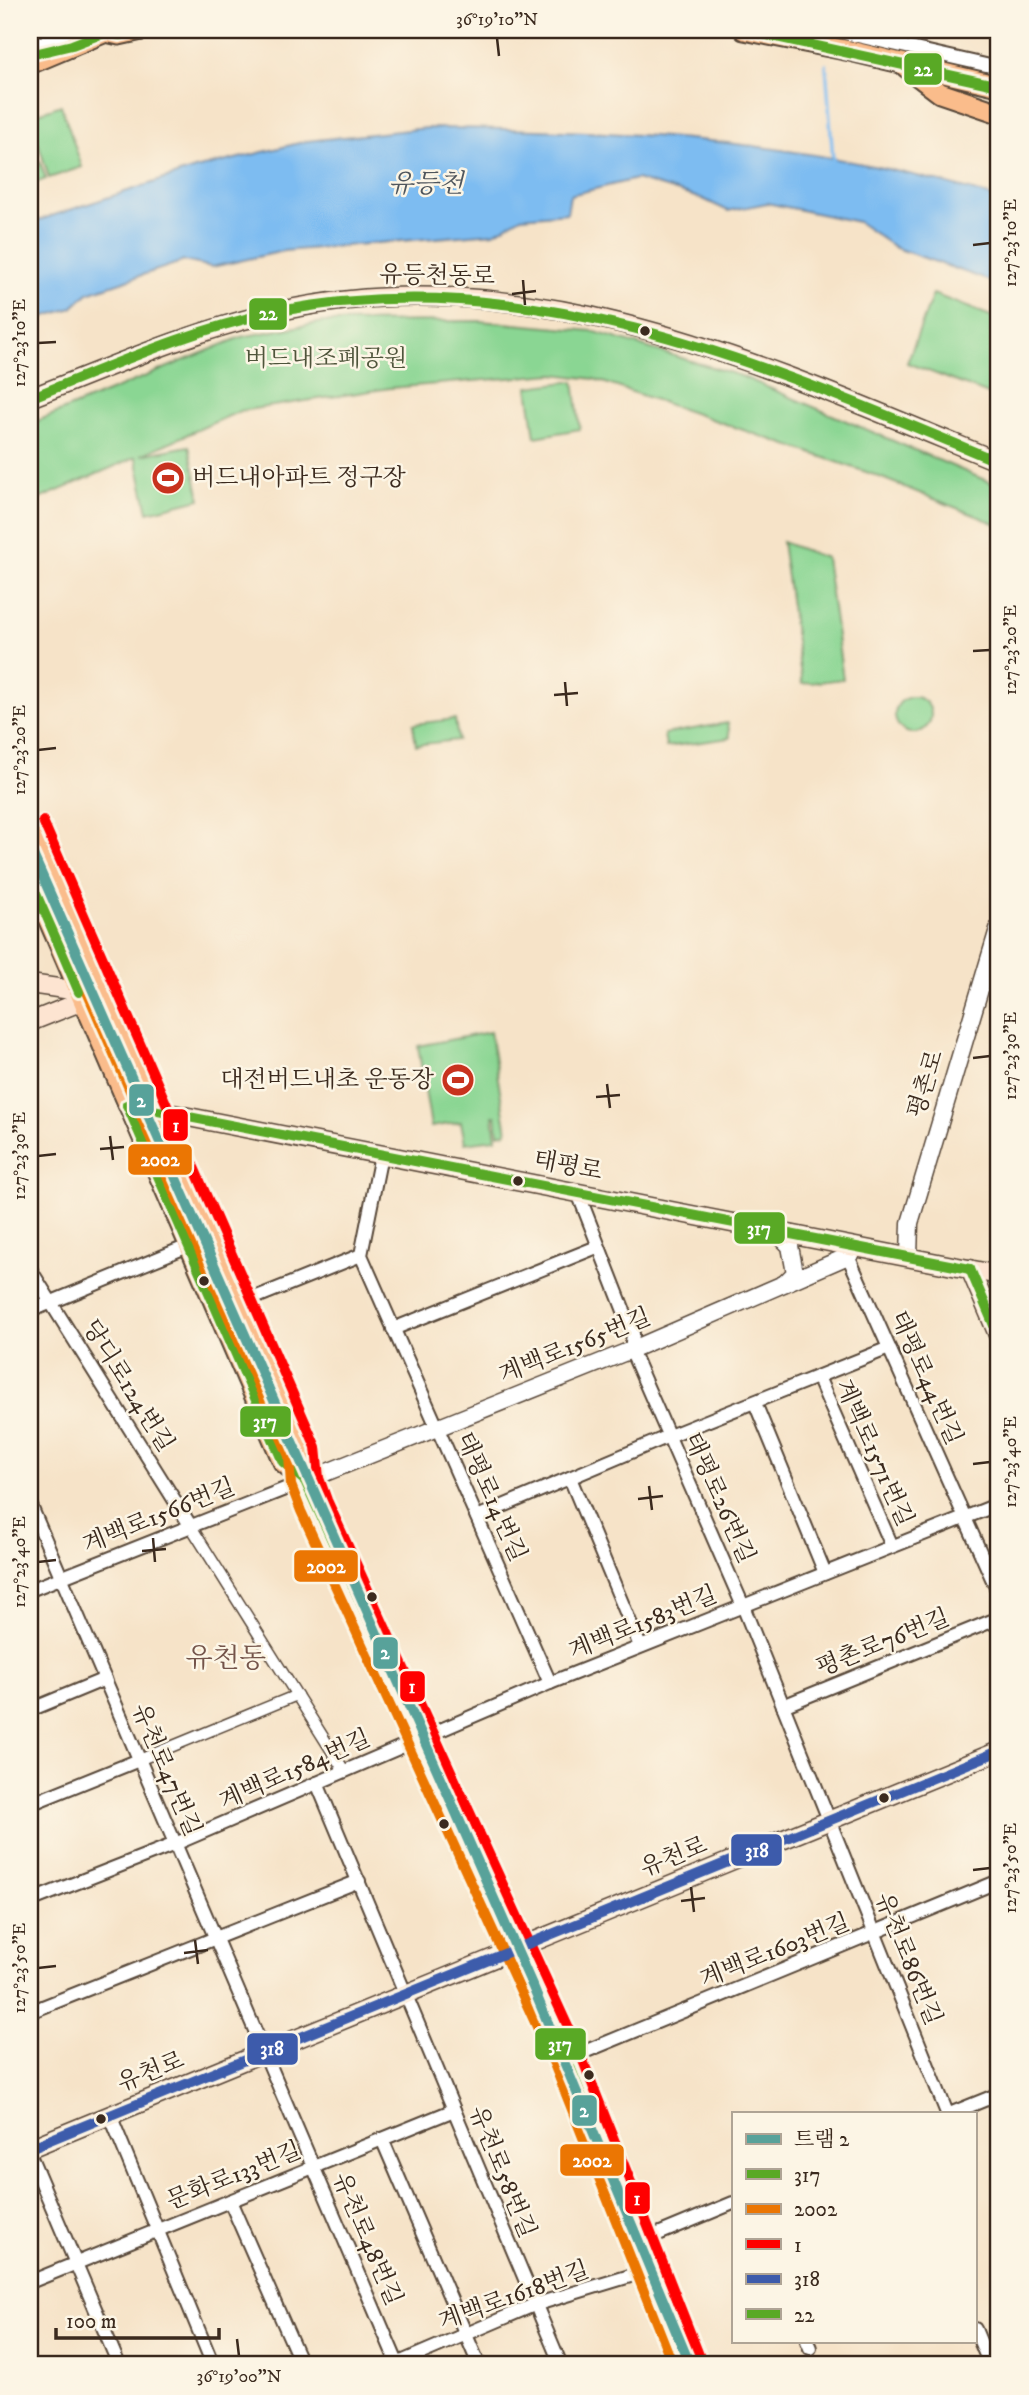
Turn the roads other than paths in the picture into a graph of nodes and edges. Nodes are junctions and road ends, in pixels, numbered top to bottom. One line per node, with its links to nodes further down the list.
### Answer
1 (142, 30): 4 (main road)
2 (744, 30): 7 (main road)
3 (831, 30): 11 (street)
4 (120, 35): 6 (main road); 12 (main road)
5 (30, 37): 6 (street)
6 (78, 37): 8 (main road); 10 (main road)
7 (812, 37): 9 (main road)
8 (30, 55)
9 (899, 62): 13 (main road); 14 (main road)
10 (30, 64)
11 (999, 68)
12 (30, 77)
13 (999, 86)
14 (999, 113)
15 (30, 398): 16 (main road, 유등천동로)
16 (999, 462)
17 (30, 827): 21 (main road)
18 (30, 877): 22 (main road)
19 (999, 926): 34 (street, 평촌로)
20 (30, 984): 22 (main road)
21 (102, 993): 22 (main road); 25 (main road)
22 (81, 996): 23 (main road); 24 (main road)
23 (30, 1022)
24 (127, 1105): 25 (main road, 태평로); 30 (main road)
25 (156, 1111): 26 (main road, 태평로); 29 (main road)
26 (381, 1154): 27 (main road, 태평로); 33 (street)
27 (578, 1193): 28 (main road, 태평로); 31 (street, 태평로26번길)
28 (775, 1231): 32 (main road, 태평로); 38 (street)
29 (210, 1237): 30 (street); 40 (main road)
30 (189, 1245): 39 (street); 51 (main road)
31 (597, 1247): 43 (street); 45 (street, 태평로26번길)
32 (853, 1252): 34 (main road, 태평로); 38 (street, 계백로1565번길); 44 (street, 태평로44번길)
33 (361, 1255): 40 (street); 43 (street, 태평로14번길)
34 (909, 1257): 36 (main road, 태평로)
35 (30, 1269): 39 (street, 당디로124번길)
36 (970, 1269): 37 (main road, 태평로); 42 (main road)
37 (999, 1275)
38 (785, 1283): 45 (street, 계백로1565번길)
39 (52, 1301): 41 (street); 57 (street, 당디로124번길)
40 (237, 1305): 51 (main road)
41 (30, 1311)
42 (998, 1326)
43 (393, 1329): 48 (street, 태평로14번길)
44 (889, 1348): 46 (street, 계백로1571번길); 54 (street, 태평로44번길)
45 (631, 1350): 48 (street, 계백로1565번길); 49 (street, 태평로26번길)
46 (818, 1377): 47 (street, 계백로1571번길); 58 (street, 계백로1571번길)
47 (755, 1403): 49 (street, 계백로1571번길); 59 (street)
48 (436, 1426): 51 (street, 계백로1565번길); 55 (street, 태평로14번길)
49 (669, 1436): 50 (street, 계백로1571번길); 63 (street, 태평로26번길)
50 (570, 1479): 55 (street, 계백로1571번길); 65 (street)
51 (305, 1481): 57 (street, 계백로1566번길); 71 (main road)
52 (30, 1504): 56 (street, 유천로47번길)
53 (999, 1504): 54 (street, 계백로1583번길)
54 (965, 1516): 58 (street, 계백로1583번길); 62 (street, 태평로44번길)
55 (477, 1517): 67 (street, 태평로14번길)
56 (33, 1519): 60 (street, 유천로47번길)
57 (190, 1525): 60 (street, 계백로1566번길); 68 (street)
58 (892, 1546): 59 (street, 계백로1583번길)
59 (825, 1573): 63 (street, 계백로1583번길)
60 (61, 1577): 61 (street, 계백로1566번길); 66 (street, 유천로47번길)
61 (30, 1590)
62 (999, 1594)
63 (743, 1606): 65 (street, 계백로1583번길); 69 (street, 태평로26번길)
64 (999, 1618): 69 (street, 평촌로76번길)
65 (640, 1647): 67 (street, 계백로1583번길)
66 (105, 1679): 70 (street); 73 (street, 유천로47번길)
67 (550, 1683): 71 (street, 계백로1583번길)
68 (298, 1695): 73 (street); 74 (street)
69 (783, 1706): 77 (street, 태평로26번길)
70 (30, 1710)
71 (420, 1737): 74 (street, 계백로1584번길); 84 (main road)
72 (999, 1751): 77 (main road, 유천로)
73 (139, 1760): 76 (street); 78 (street, 유천로47번길)
74 (345, 1772): 75 (street, 계백로1584번길)
75 (317, 1783): 78 (street, 계백로1584번길); 79 (street)
76 (30, 1804)
77 (829, 1820): 82 (street, 유천로86번길); 84 (main road, 유천로)
78 (175, 1844): 81 (street, 계백로1584번길); 83 (street, 유천로47번길)
79 (359, 1881): 83 (street); 85 (street)
80 (999, 1881): 82 (street, 계백로1603번길)
81 (30, 1901)
82 (875, 1933): 88 (street, 계백로1603번길); 91 (street, 유천로86번길)
83 (215, 1938): 86 (street); 87 (street, 유천로47번길)
84 (517, 1950): 85 (main road, 유천로); 88 (main road)
85 (408, 1994): 87 (main road, 유천로); 90 (street, 유천로58번길)
86 (30, 2012)
87 (265, 2053): 93 (main road, 유천로); 97 (street, 유천로48번길)
88 (567, 2059): 101 (main road)
89 (999, 2094): 92 (street)
90 (454, 2110): 94 (street, 문화로133번길); 105 (street, 유천로58번길)
91 (949, 2112)
92 (952, 2112)
93 (110, 2115): 95 (main road, 유천로); 100 (street)
94 (382, 2139): 97 (street, 문화로133번길); 107 (street)
95 (30, 2148)
96 (30, 2155): 102 (street)
97 (313, 2167): 98 (street, 문화로133번길); 111 (street, 유천로48번길)
98 (230, 2201): 100 (street, 문화로133번길); 110 (street)
99 (732, 2203): 101 (street)
100 (156, 2231): 102 (street, 문화로133번길); 109 (street)
101 (639, 2242): 103 (main road)
102 (76, 2263): 104 (street, 문화로133번길); 108 (street)
103 (650, 2270): 105 (street, 계백로1618번길); 114 (main road)
104 (30, 2282)
105 (534, 2305): 107 (street, 계백로1618번길); 113 (street, 유천로58번길)
106 (976, 2331): 115 (street)
107 (465, 2334): 111 (street, 계백로1618번길); 112 (street)
108 (120, 2365)
109 (213, 2365)
110 (302, 2365)
111 (396, 2365)
112 (479, 2365)
113 (561, 2365)
114 (688, 2365)
115 (990, 2365)

